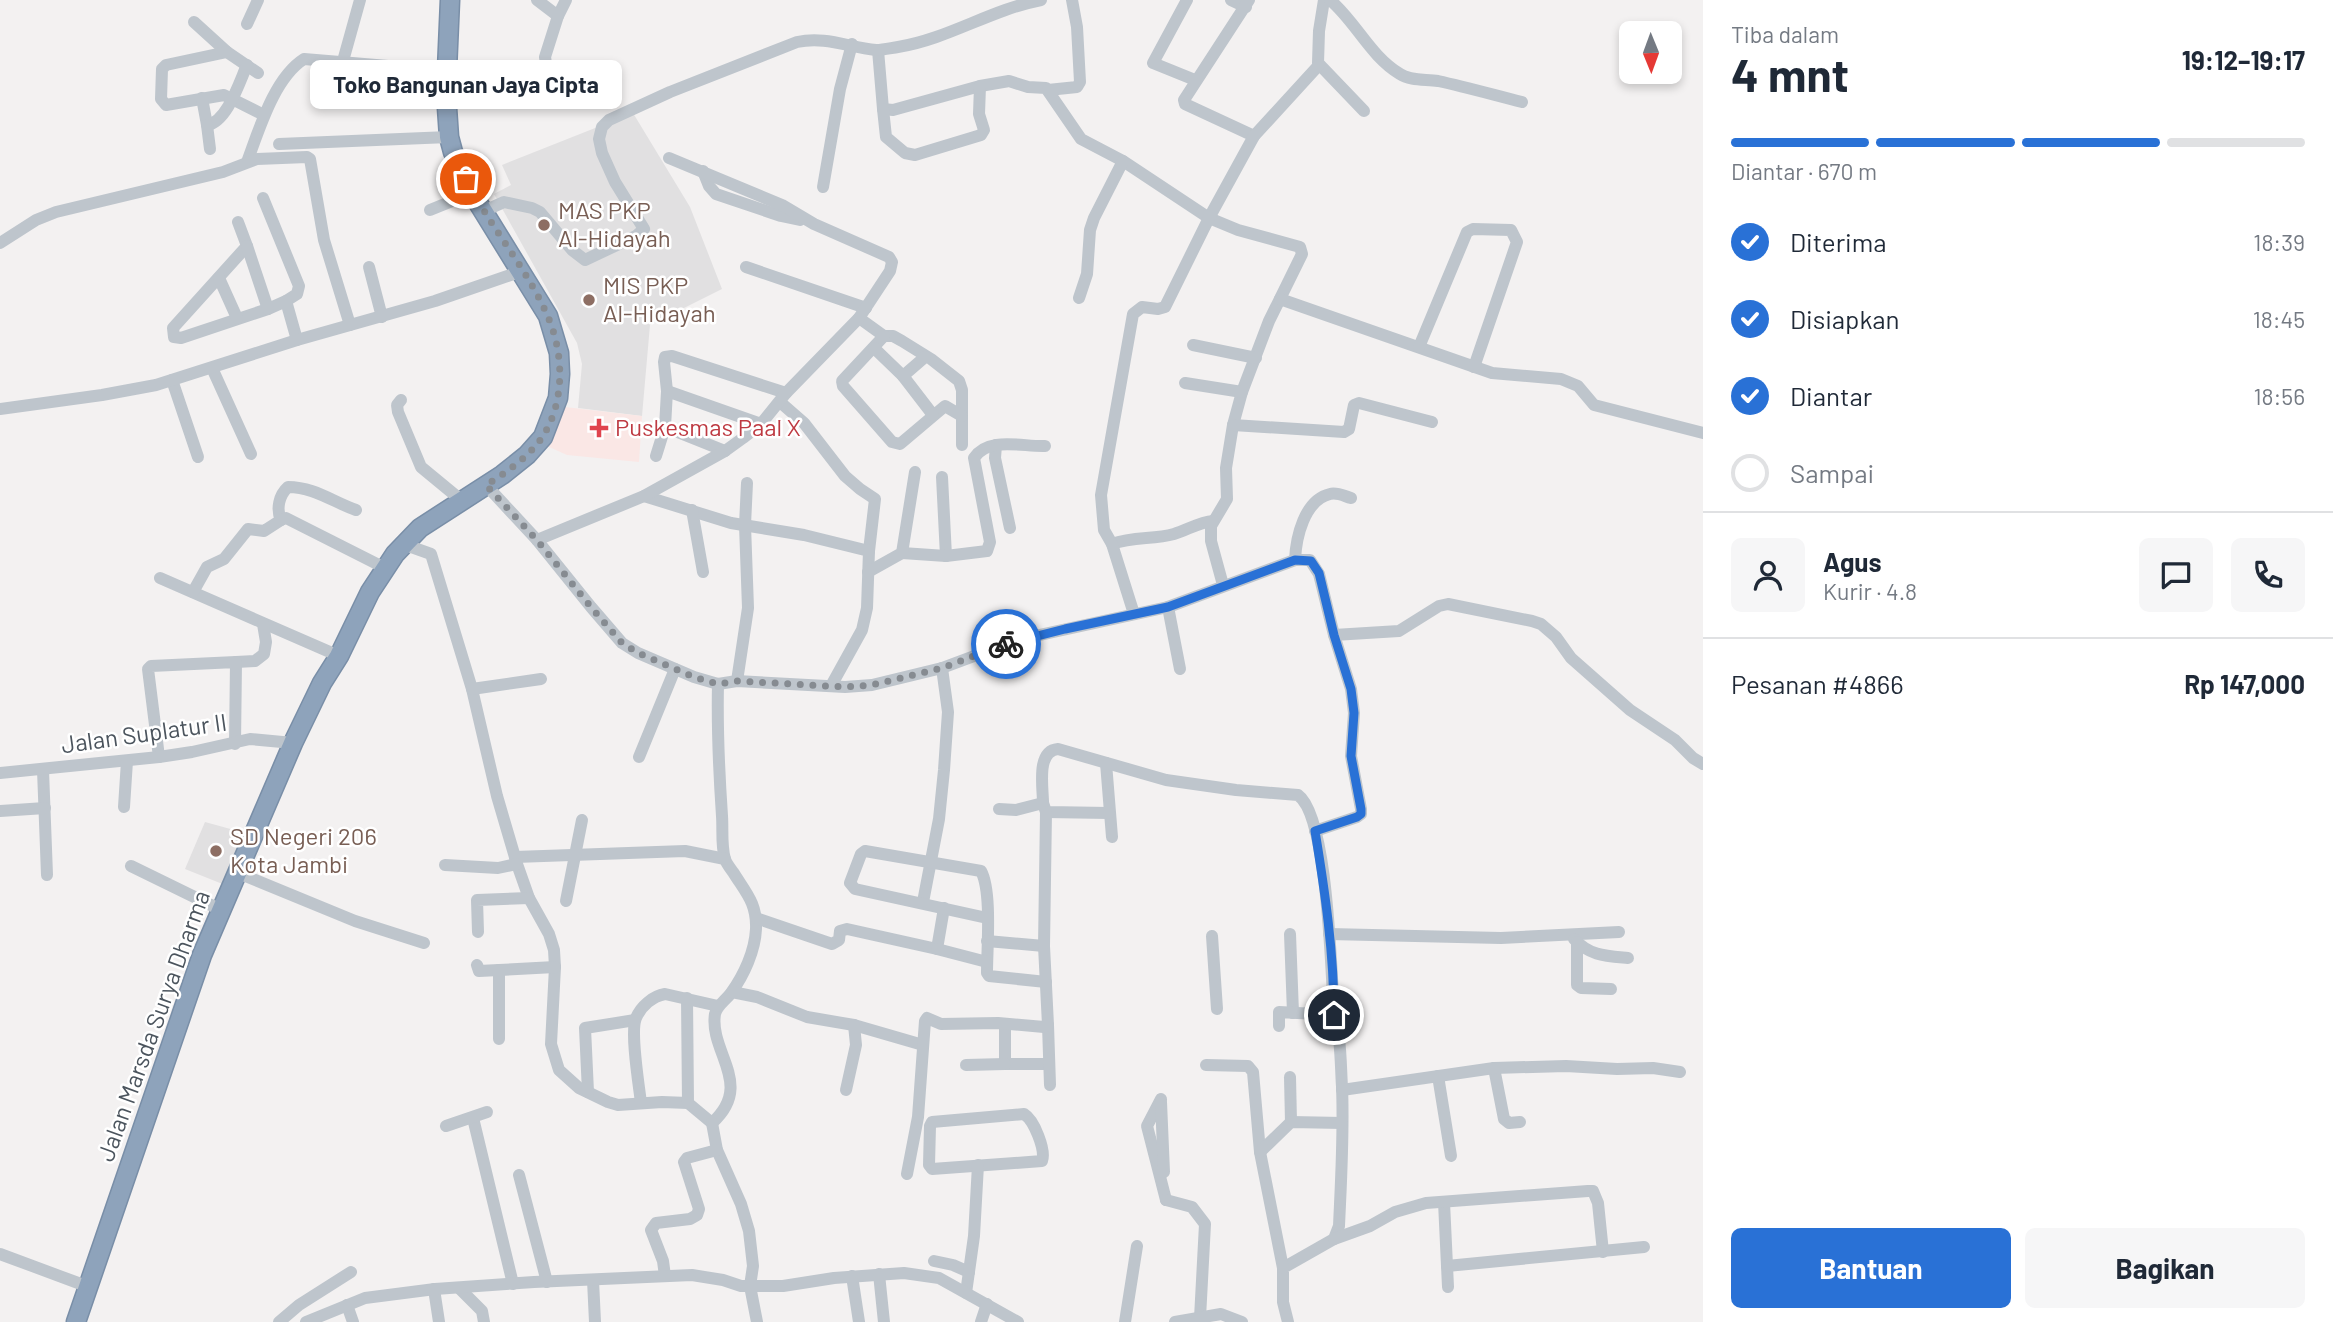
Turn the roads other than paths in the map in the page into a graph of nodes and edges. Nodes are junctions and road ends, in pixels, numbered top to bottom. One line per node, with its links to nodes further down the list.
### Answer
1 (258, 0): 15 (street)
2 (360, 0): 21 (street)
3 (450, 0): 23 (highway, Jalan Marsda Surya Dharma)
4 (537, 0): 13 (street)
5 (566, 0): 13 (street)
6 (1041, 0): 18 (street)
7 (1072, 0): 26 (street)
8 (1187, 0): 24 (street)
9 (1231, 0): 12 (street)
10 (1324, 0): 22 (street)
11 (1330, 0): 30 (street)
12 (1248, 4): 24 (street)
13 (558, 16): 27 (street)
14 (194, 22): 16 (street)
15 (247, 24)
16 (207, 34): 19 (street); 20 (street)
17 (852, 44): 18 (street); 42 (street); 46 (street)
18 (878, 50): 31 (street)
19 (227, 52): 20 (street); 29 (street)
20 (198, 59): 28 (street)
21 (343, 61): 23 (street); 33 (street)
22 (1319, 65): 32 (street); 35 (street)
23 (447, 71): 27 (highway, Jalan Marsda Surya Dharma)
24 (1195, 80): 35 (street)
25 (979, 86): 26 (street); 31 (street); 31 (street)
26 (1048, 89): 40 (street)
27 (446, 93): 36 (highway, Jalan Marsda Surya Dharma)
28 (202, 98): 29 (street); 34 (street)
29 (231, 99): 33 (street); 34 (street)
30 (1522, 102)
31 (883, 109)
32 (1364, 111)
33 (264, 115): 41 (street)
34 (207, 125): 38 (street)
35 (1254, 136): 47 (street)
36 (449, 137): 37 (street); 43 (highway, Jalan Marsda Surya Dharma)
37 (279, 144)
38 (210, 149)
39 (669, 158): 59 (street)
40 (1123, 161): 47 (street); 55 (street)
41 (247, 162): 49 (street); 62 (street)
42 (823, 187)
43 (472, 193): 45 (street); 46 (highway, Jalan Marsda Surya Dharma)
44 (263, 198): 57 (street)
45 (430, 209)
46 (484, 211): 53 (highway, Jalan Marsda Surya Dharma)
47 (1209, 218): 56 (street); 111 (street)
48 (238, 222): 50 (street)
49 (0, 243)
50 (247, 246): 54 (street); 58 (street)
51 (369, 267): 60 (street)
52 (746, 267): 59 (street)
53 (522, 271): 60 (street); 99 (highway, Jalan Marsda Surya Dharma)
54 (219, 278): 61 (street); 61 (street)
55 (1079, 298)
56 (1280, 299): 67 (street); 69 (street)
57 (286, 301): 58 (street); 64 (street)
58 (268, 309): 61 (street)
59 (862, 313): 63 (street); 78 (street)
60 (382, 317): 62 (street)
61 (237, 318)
62 (350, 325): 64 (street)
63 (884, 336): 66 (street); 68 (street)
64 (297, 340): 71 (street)
65 (1192, 345): 69 (street)
66 (874, 348): 72 (street); 82 (street)
67 (1419, 348): 70 (street); 70 (street)
68 (925, 357): 72 (street); 75 (street)
69 (1256, 358): 77 (street)
70 (1474, 367): 88 (street)
71 (212, 368): 73 (street); 93 (street)
72 (903, 376): 82 (street)
73 (172, 380): 81 (street); 95 (street)
74 (1185, 383): 77 (street)
75 (962, 390): 80 (street); 83 (street)
76 (667, 391): 78 (street); 85 (street); 87 (street)
77 (1242, 392): 86 (street)
78 (783, 397): 85 (street); 112 (street)
79 (401, 400): 102 (street)
80 (945, 407): 82 (street); 83 (street)
81 (0, 409)
82 (933, 415)
83 (962, 416): 89 (street)
84 (1432, 422): 86 (street)
85 (761, 424): 92 (street)
86 (1233, 425): 106 (street)
87 (665, 427): 92 (street); 94 (street)
88 (1703, 433)
89 (962, 445)
90 (996, 445): 91 (street); 108 (street); 114 (street)
91 (1045, 446)
92 (725, 452): 100 (street)
93 (251, 454)
94 (656, 456)
95 (198, 457)
96 (915, 471): 113 (street)
97 (942, 477): 114 (street)
98 (747, 483): 107 (street)
99 (486, 485): 102 (highway, Jalan Marsda Surya Dharma); 109 (street)
100 (644, 496): 104 (street); 109 (street)
101 (1351, 499): 115 (street)
102 (461, 500): 110 (highway, Jalan Marsda Surya Dharma)
103 (356, 510): 105 (street)
104 (692, 510): 107 (street); 117 (street)
105 (281, 520): 116 (street); 121 (street)
106 (1213, 521): 111 (street); 120 (street)
107 (745, 525): 112 (street); 132 (street)
108 (1010, 528)
109 (537, 540): 129 (street)
110 (403, 544): 116 (highway, Jalan Marsda Surya Dharma); 135 (street)
111 (1112, 544): 123 (street)
112 (869, 551): 118 (street)
113 (902, 553): 114 (street); 118 (street)
114 (946, 556)
115 (1295, 560): 120 (street); 125 (street)
116 (385, 568): 126 (highway, Jalan Marsda Surya Dharma)
117 (703, 572)
118 (868, 572): 134 (street)
119 (160, 578): 121 (street)
120 (1223, 585): 122 (street)
121 (193, 592): 124 (street)
122 (1168, 607): 123 (street); 130 (street)
123 (1134, 614): 128 (street)
124 (263, 624): 126 (street); 127 (street)
125 (1334, 635): 142 (street); 152 (street)
126 (339, 656): 136 (highway, Jalan Marsda Surya Dharma)
127 (236, 662): 137 (street); 138 (street)
128 (942, 668): 134 (street); 157 (street)
129 (675, 669): 133 (street); 139 (street)
130 (1180, 669)
131 (541, 679): 135 (street)
132 (737, 681): 133 (street); 134 (street)
133 (718, 684): 155 (street)
134 (831, 686)
135 (471, 689): 156 (street)
136 (293, 743): 137 (street, Jalan Suplatur II); 160 (highway, Jalan Marsda Surya Dharma)
137 (235, 744): 138 (street, Jalan Suplatur II)
138 (159, 757): 140 (street, Jalan Suplatur II)
139 (639, 757)
140 (127, 761): 143 (street, Jalan Suplatur II); 145 (street)
141 (1106, 763): 147 (street); 150 (street); 152 (street)
142 (1703, 764)
143 (43, 769): 144 (street, Jalan Suplatur II); 146 (street)
144 (0, 773)
145 (124, 807)
146 (45, 808): 149 (street); 161 (street)
147 (1045, 808): 148 (street); 150 (street); 177 (street)
148 (999, 809)
149 (0, 811)
150 (1109, 813): 153 (street)
151 (582, 820): 154 (street)
152 (1315, 831): 172 (street)
153 (1112, 837)
154 (573, 856): 155 (street); 156 (street); 163 (street)
155 (725, 859): 167 (street)
156 (516, 860): 158 (street); 162 (street)
157 (930, 862): 164 (street); 164 (street); 168 (street)
158 (445, 865)
159 (131, 866): 166 (street)
160 (238, 873): 166 (highway, Jalan Marsda Surya Dharma); 176 (street)
161 (47, 875)
162 (529, 898): 169 (street); 182 (street)
163 (566, 901)
164 (923, 902): 165 (street)
165 (944, 908): 168 (street); 178 (street)
166 (221, 910): 247 (highway, Jalan Marsda Surya Dharma)
167 (756, 918): 178 (street); 186 (street)
168 (987, 918): 175 (street)
169 (478, 932)
170 (1619, 932): 174 (street)
171 (1290, 934): 190 (street)
172 (1329, 934): 174 (street); 191 (street)
173 (1212, 936): 189 (street)
174 (1573, 939): 179 (street); 185 (street)
175 (987, 941): 177 (street); 180 (street)
176 (424, 943)
177 (1044, 946): 184 (street)
178 (937, 948): 180 (street)
179 (1628, 958)
180 (987, 962): 184 (street)
181 (477, 965): 183 (street)
182 (555, 967): 183 (street); 210 (street)
183 (499, 970): 197 (street)
184 (1046, 982): 195 (street)
185 (1611, 989)
186 (732, 992): 188 (street); 194 (street)
187 (687, 998): 188 (street); 192 (street); 212 (street)
188 (718, 1006): 219 (street)
189 (1217, 1009)
190 (1293, 1013): 191 (street); 196 (street)
191 (1334, 1015): 209 (street)
192 (635, 1020): 210 (street); 211 (street)
193 (1005, 1024): 195 (street); 198 (street); 199 (street)
194 (854, 1025): 198 (street); 208 (street)
195 (1048, 1025): 200 (street)
196 (1279, 1026)
197 (499, 1039)
198 (923, 1045): 214 (street)
199 (1005, 1064): 200 (street); 201 (street)
200 (1049, 1064): 207 (street)
201 (966, 1065)
202 (1206, 1065): 223 (street)
203 (1494, 1068): 204 (street); 205 (street); 218 (street)
204 (1680, 1072)
205 (1438, 1076): 209 (street); 224 (street)
206 (1290, 1077): 217 (street)
207 (1050, 1085)
208 (846, 1090)
209 (1342, 1090): 220 (street)
210 (588, 1092): 211 (street)
211 (641, 1103): 212 (street)
212 (688, 1103): 219 (street)
213 (487, 1112): 215 (street)
214 (918, 1117): 216 (street); 226 (street)
215 (472, 1118): 221 (street); 245 (street)
216 (932, 1122): 225 (street); 225 (street)
217 (1291, 1122): 220 (street); 223 (street)
218 (1520, 1122)
219 (712, 1123): 222 (street)
220 (1342, 1123): 230 (street)
221 (446, 1126)
222 (718, 1150): 241 (street); 246 (street)
223 (1260, 1152): 237 (street)
224 (1451, 1156)
225 (978, 1166): 239 (street)
226 (907, 1174)
227 (519, 1175): 244 (street)
228 (1166, 1200): 228 (street); 254 (street)
229 (1444, 1202): 230 (street); 233 (street); 236 (street)
230 (1335, 1239): 237 (street)
231 (1137, 1246): 267 (street)
232 (1644, 1247): 233 (street)
233 (1603, 1252): 236 (street)
234 (0, 1254): 247 (street)
235 (934, 1261): 239 (street)
236 (1447, 1266): 248 (street)
237 (1283, 1268): 270 (street)
238 (351, 1272): 256 (street)
239 (969, 1272): 251 (street)
240 (879, 1274): 242 (street); 251 (street); 264 (street)
241 (665, 1276): 243 (street); 246 (street)
242 (852, 1276): 246 (street); 263 (street)
243 (593, 1280): 244 (street); 261 (street)
244 (547, 1282): 245 (street)
245 (513, 1284): 249 (street)
246 (750, 1286): 262 (street)
247 (89, 1287): 255 (highway, Jalan Marsda Surya Dharma)
248 (1447, 1287)
249 (459, 1288): 250 (street); 260 (street)
250 (434, 1289): 253 (street); 259 (street)
251 (967, 1293): 252 (street)
252 (987, 1304): 265 (street); 266 (street)
253 (347, 1305): 257 (street); 258 (street)
254 (1200, 1318): 268 (street); 269 (street)
255 (76, 1322)
256 (279, 1322)
257 (306, 1322)
258 (353, 1322)
259 (439, 1322)
260 (484, 1322)
261 (595, 1322)
262 (757, 1322)
263 (859, 1322)
264 (884, 1322)
265 (981, 1322)
266 (1018, 1322)
267 (1125, 1322)
268 (1175, 1322)
269 (1242, 1322)
270 (1288, 1322)

